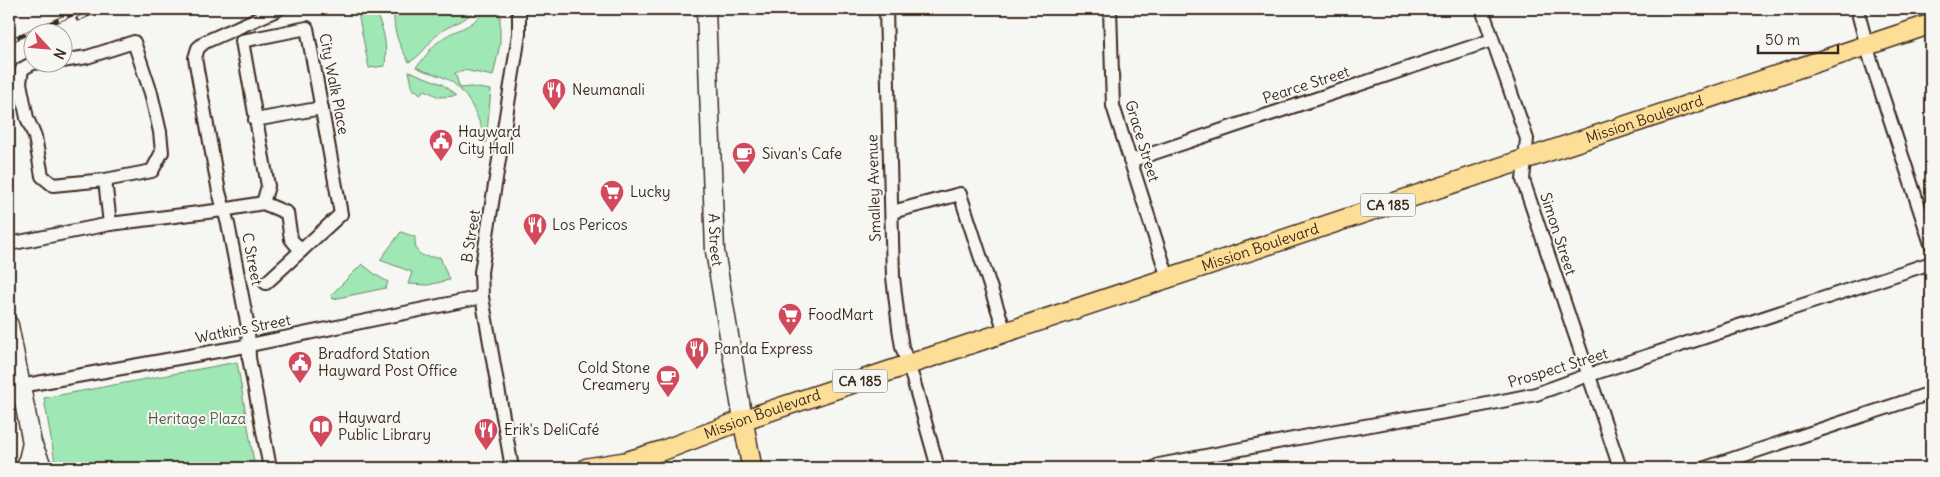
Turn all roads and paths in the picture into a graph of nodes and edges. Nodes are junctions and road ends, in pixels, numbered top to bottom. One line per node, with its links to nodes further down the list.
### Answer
1 (279, 9): 19 (street, C Street)
2 (519, 9): 28 (street, B Street)
3 (706, 9): 36 (main road, A Street)
4 (886, 9): 20 (street, Smalley Avenue)
5 (1110, 9): 16 (street, Grace Street)
6 (1482, 9): 9 (street, Simon Street)
7 (1857, 9): 10 (street)
8 (1931, 24): 10 (main road, Mission Boulevard / CA 185)
9 (1492, 40): 15 (street, Simon Street); 16 (street, Pearce Street)
10 (1868, 45): 15 (main road, Mission Boulevard / CA 185); 23 (street)
11 (72, 59): 17 (street)
12 (22, 69): 17 (street)
13 (322, 108): 14 (street); 14 (street, City Walk Place); 24 (street, City Walk Place)
14 (255, 120): 18 (street, City Walk Place)
15 (1525, 159): 26 (main road, Mission Boulevard / CA 185); 33 (street, Simon Street)
16 (1130, 161): 26 (street, Grace Street)
17 (105, 180): 21 (street)
18 (263, 203): 19 (street); 24 (street)
19 (223, 210): 21 (street); 31 (street, C Street)
20 (892, 212): 30 (street); 32 (street, Smalley Avenue)
21 (110, 224): 22 (street)
22 (9, 244)
23 (1931, 244)
24 (301, 251): 27 (street, City Walk Place)
25 (1931, 263): 33 (street, Prospect Street)
26 (1168, 278): 30 (main road, Mission Boulevard / CA 185)
27 (266, 283)
28 (482, 297): 31 (street, Watkins Street); 39 (street, B Street)
29 (9, 325): 34 (main road)
30 (1005, 332): 32 (main road, Mission Boulevard / CA 185)
31 (249, 345): 34 (street, Watkins Street); 38 (street, C Street)
32 (909, 365): 36 (main road, Mission Boulevard / CA 185); 42 (street, Smalley Avenue)
33 (1589, 375): 43 (street, Prospect Street); 44 (street, Simon Street)
34 (15, 387): 37 (main road)
35 (1931, 393): 45 (street)
36 (743, 420): 40 (main road, Mission Boulevard); 41 (main road, A Street)
37 (27, 467)
38 (270, 468)
39 (512, 468)
40 (587, 468)
41 (752, 468)
42 (938, 468)
43 (1154, 468)
44 (1620, 468)
45 (1705, 468)

